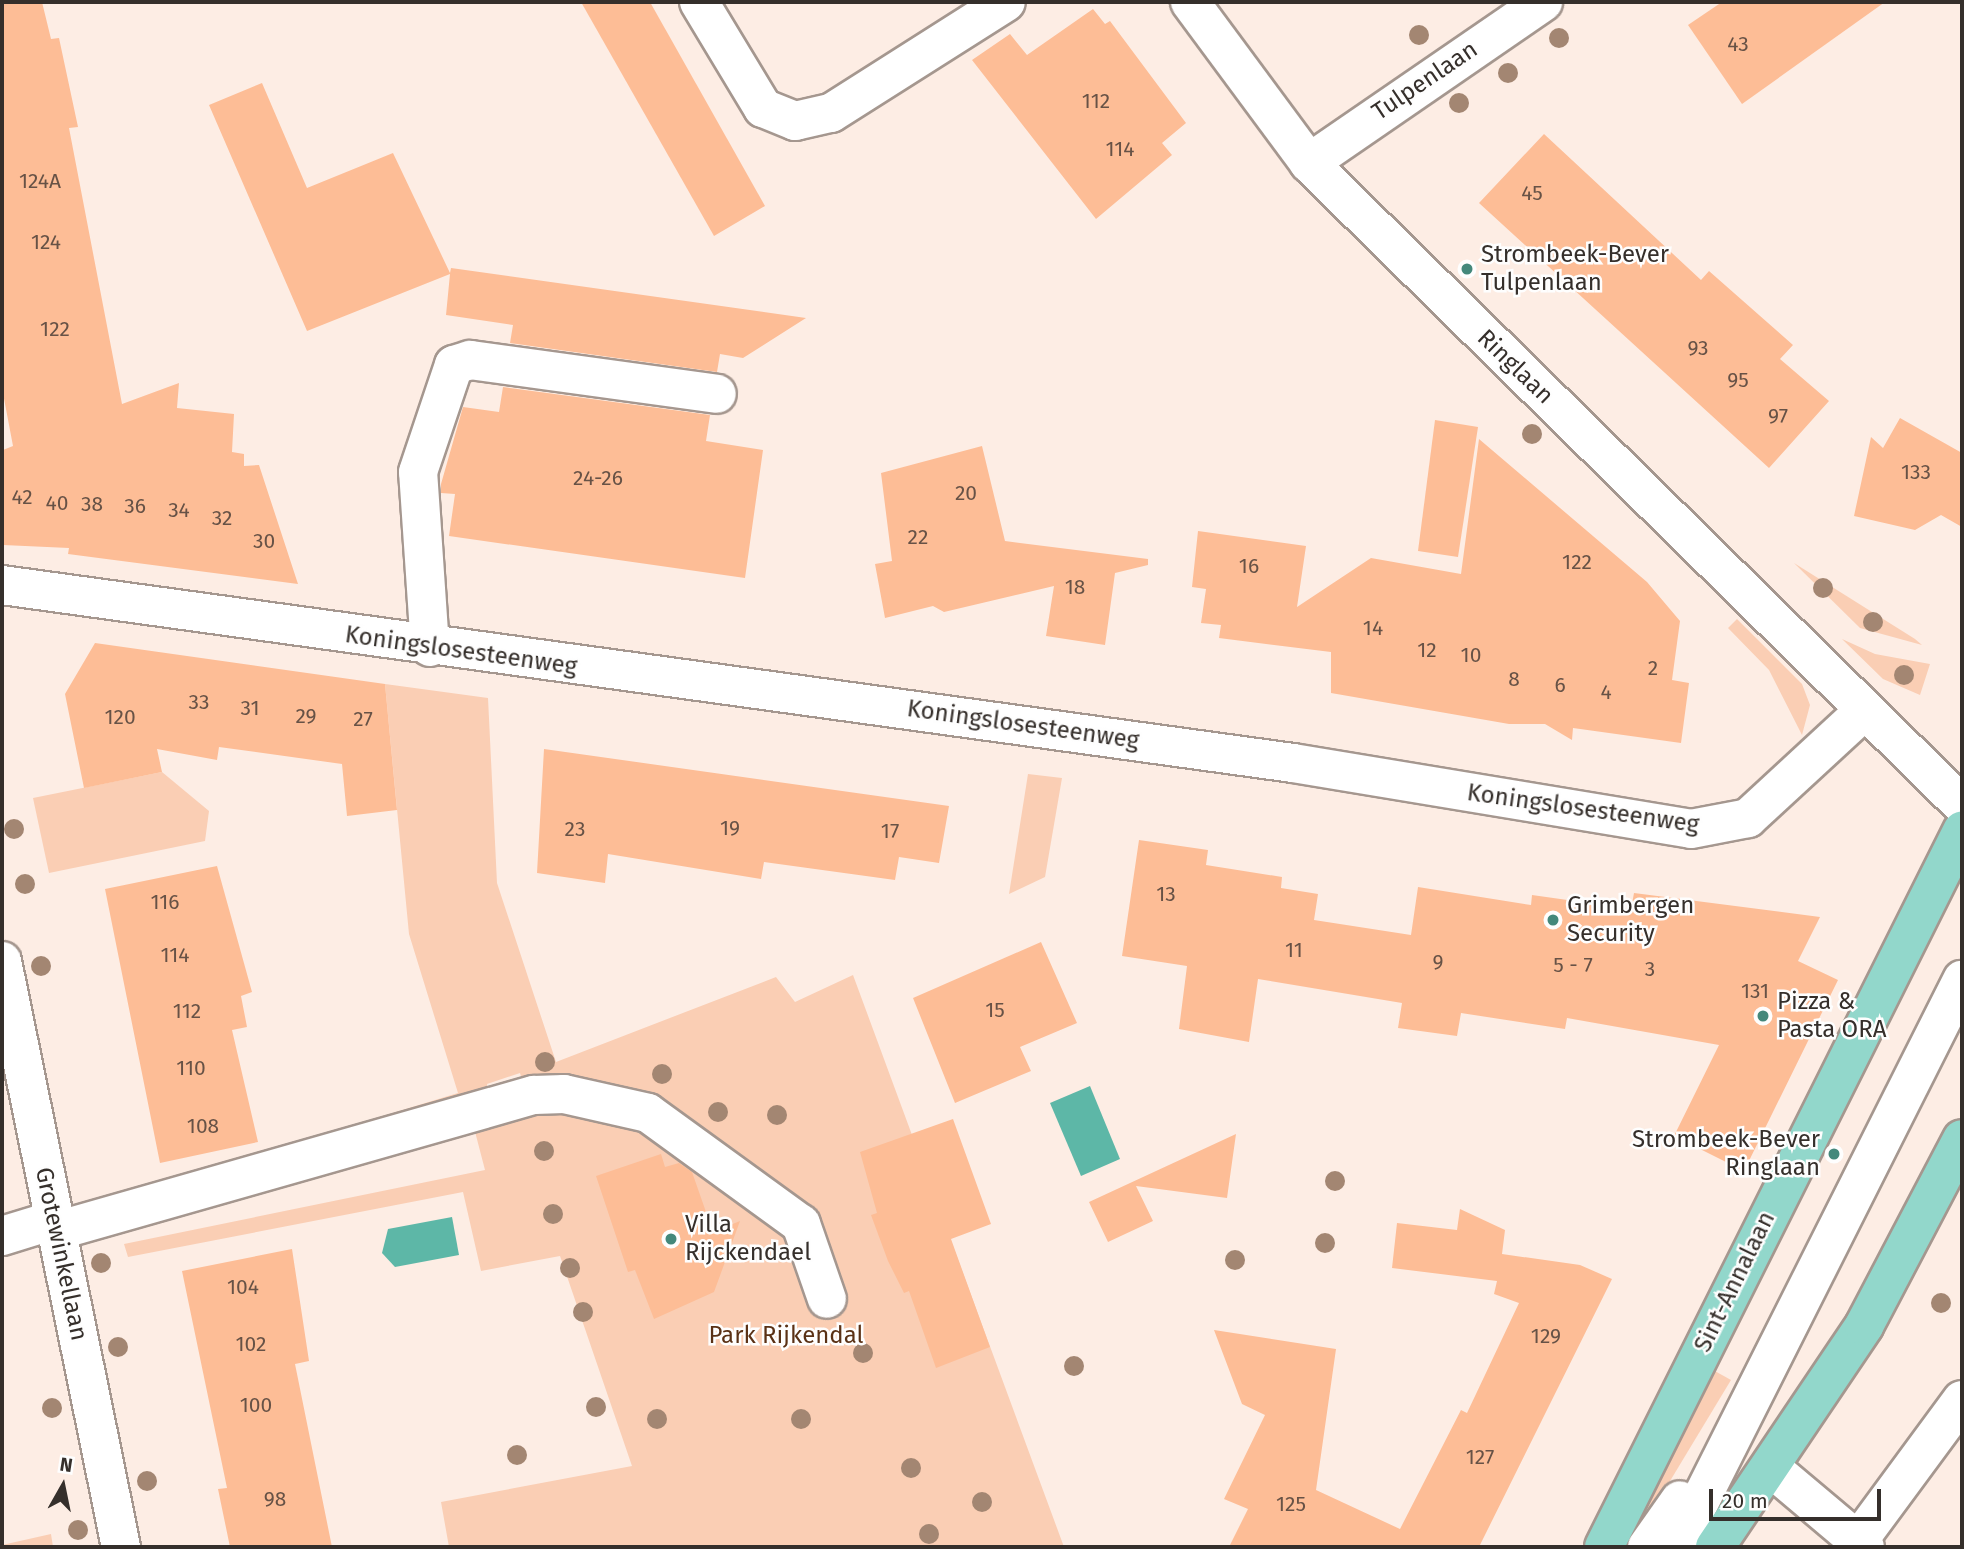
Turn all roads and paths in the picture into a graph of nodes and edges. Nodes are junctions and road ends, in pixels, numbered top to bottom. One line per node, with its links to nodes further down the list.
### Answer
1 (699, 2): 2 (street)
2 (1006, 2)
3 (1190, 2): 5 (street, Ringlaan)
4 (1543, 2): 5 (street, Tulpenlaan)
5 (1309, 163): 9 (street, Ringlaan)
6 (717, 394): 8 (street)
7 (2, 585): 8 (street, Koningslosesteenweg)
8 (430, 647): 9 (street, Koningslosesteenweg)
9 (1865, 710): 10 (street)
10 (1962, 805)
11 (1962, 831): 23 (main road, Sint-Annalaan)
12 (2, 961): 15 (street, Grotewinkellaan)
13 (1962, 980): 18 (street)
14 (1962, 1139): 20 (main road)
15 (55, 1226): 16 (street); 17 (street); 22 (street, Grotewinkellaan)
16 (2, 1236)
17 (827, 1299)
18 (1765, 1377): 24 (street); 25 (street)
19 (1962, 1400): 21 (street)
20 (1770, 1467): 21 (street); 26 (main road)
21 (1861, 1544)
22 (121, 1547)
23 (1604, 1547)
24 (1647, 1547)
25 (1677, 1547)
26 (1715, 1547)

